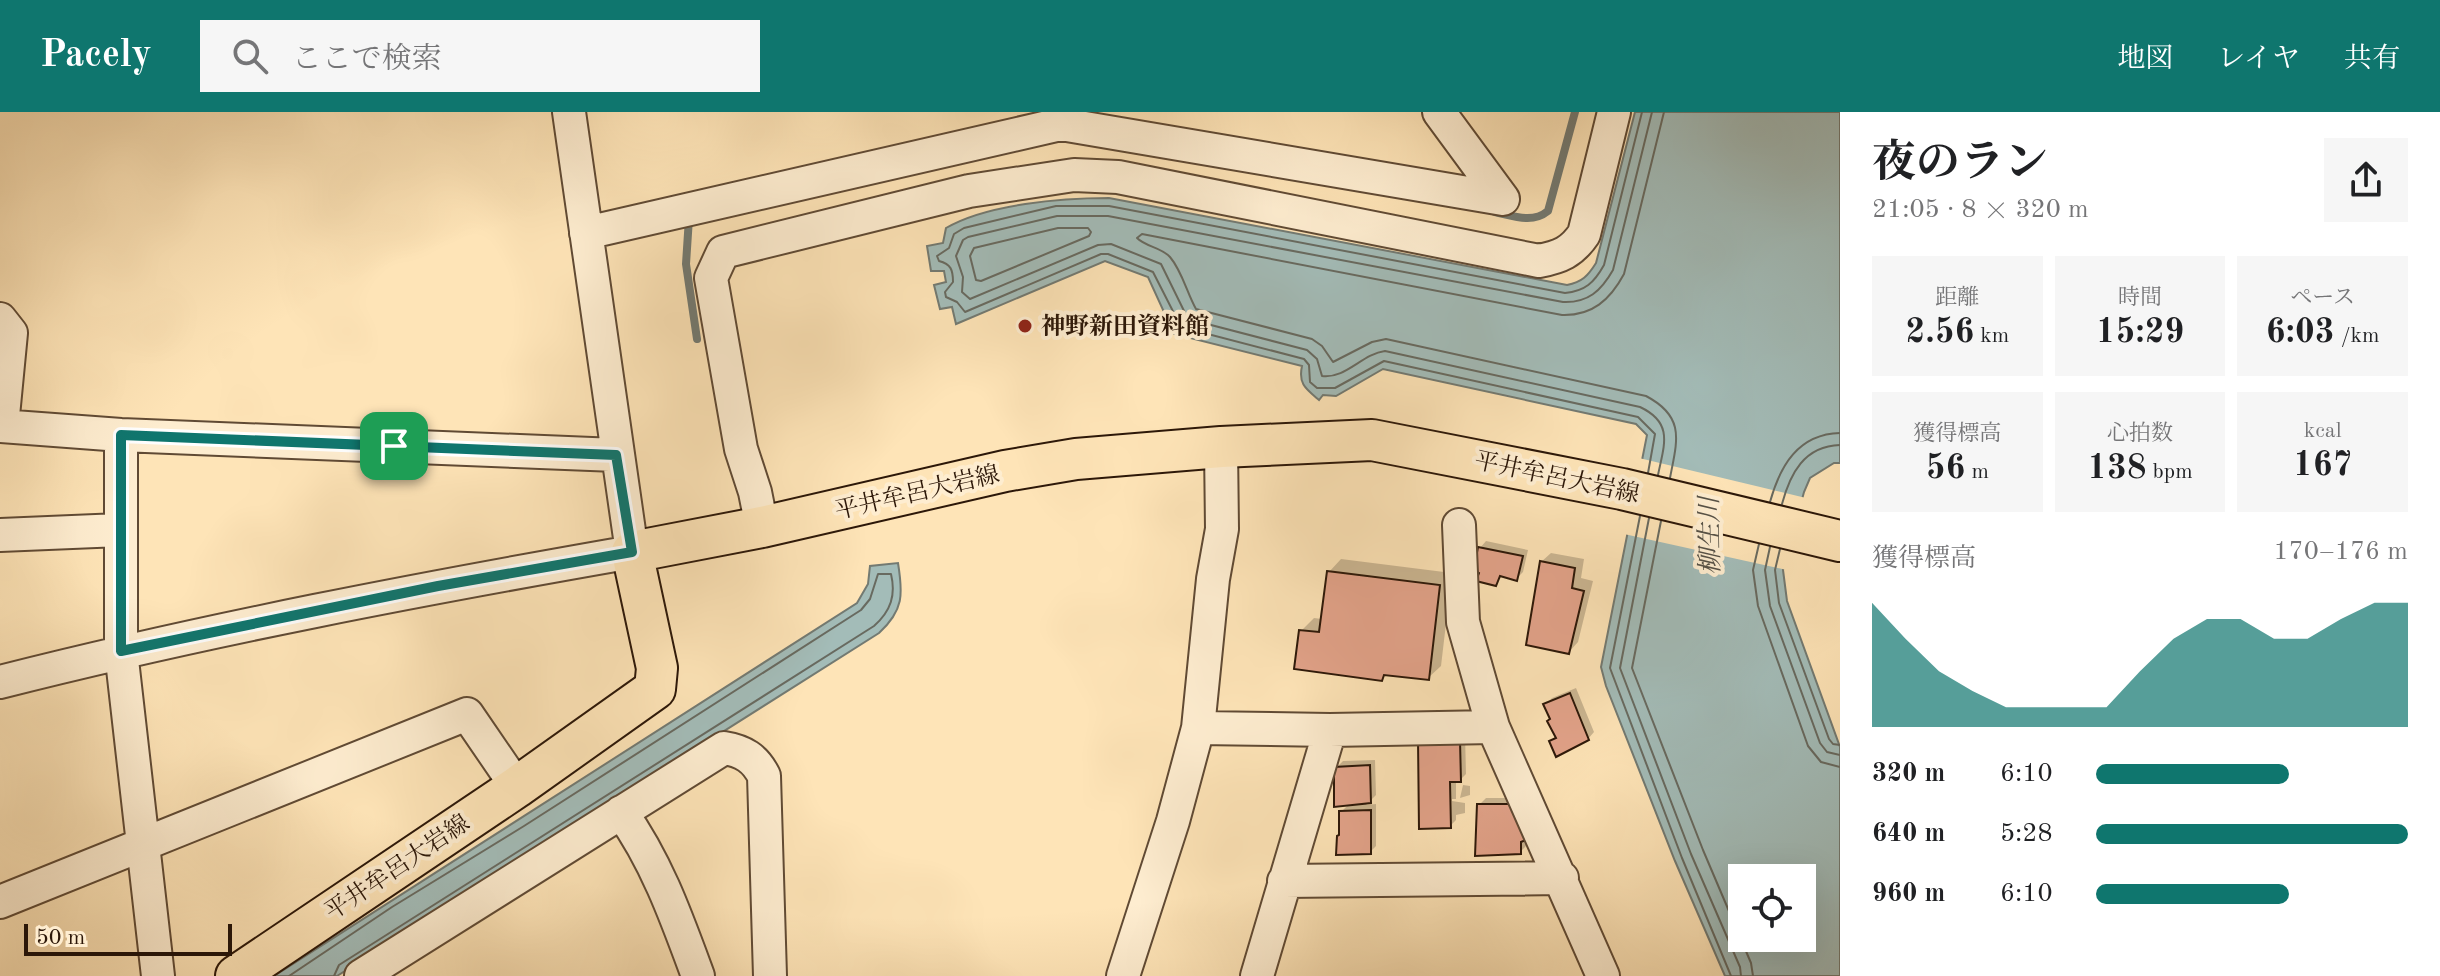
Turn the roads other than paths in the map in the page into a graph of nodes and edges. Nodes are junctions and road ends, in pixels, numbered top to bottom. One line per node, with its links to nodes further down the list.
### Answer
1 (569, 112): 4 (street)
2 (1439, 112): 4 (street)
3 (1614, 112): 11 (street)
4 (586, 233): 9 (street)
5 (0, 319): 6 (street)
6 (1, 426): 7 (street)
7 (121, 435): 9 (street); 12 (street)
8 (1221, 447): 11 (main road, 平井牟呂大岩線); 14 (main road, 平井牟呂大岩線); 19 (street)
9 (616, 455): 15 (street)
10 (1459, 525): 18 (street)
11 (762, 527): 15 (main road, 平井牟呂大岩線)
12 (120, 530): 13 (street); 16 (street)
13 (0, 535)
14 (1827, 538)
15 (632, 552): 16 (street); 21 (main road, 平井牟呂大岩線)
16 (121, 651): 17 (street); 23 (street)
17 (0, 682)
18 (1493, 727): 20 (street); 24 (street)
19 (1198, 728): 20 (street); 32 (street)
20 (1330, 730): 25 (street)
21 (517, 787): 23 (street); 28 (main road, 平井牟呂大岩線)
22 (621, 812): 29 (street); 30 (street); 31 (street)
23 (145, 844): 26 (street); 27 (street)
24 (1562, 878): 25 (street); 34 (street)
25 (1284, 881): 33 (street)
26 (0, 902)
27 (158, 976)
28 (236, 976)
29 (361, 976)
30 (698, 976)
31 (770, 976)
32 (1123, 976)
33 (1257, 976)
34 (1603, 976)

